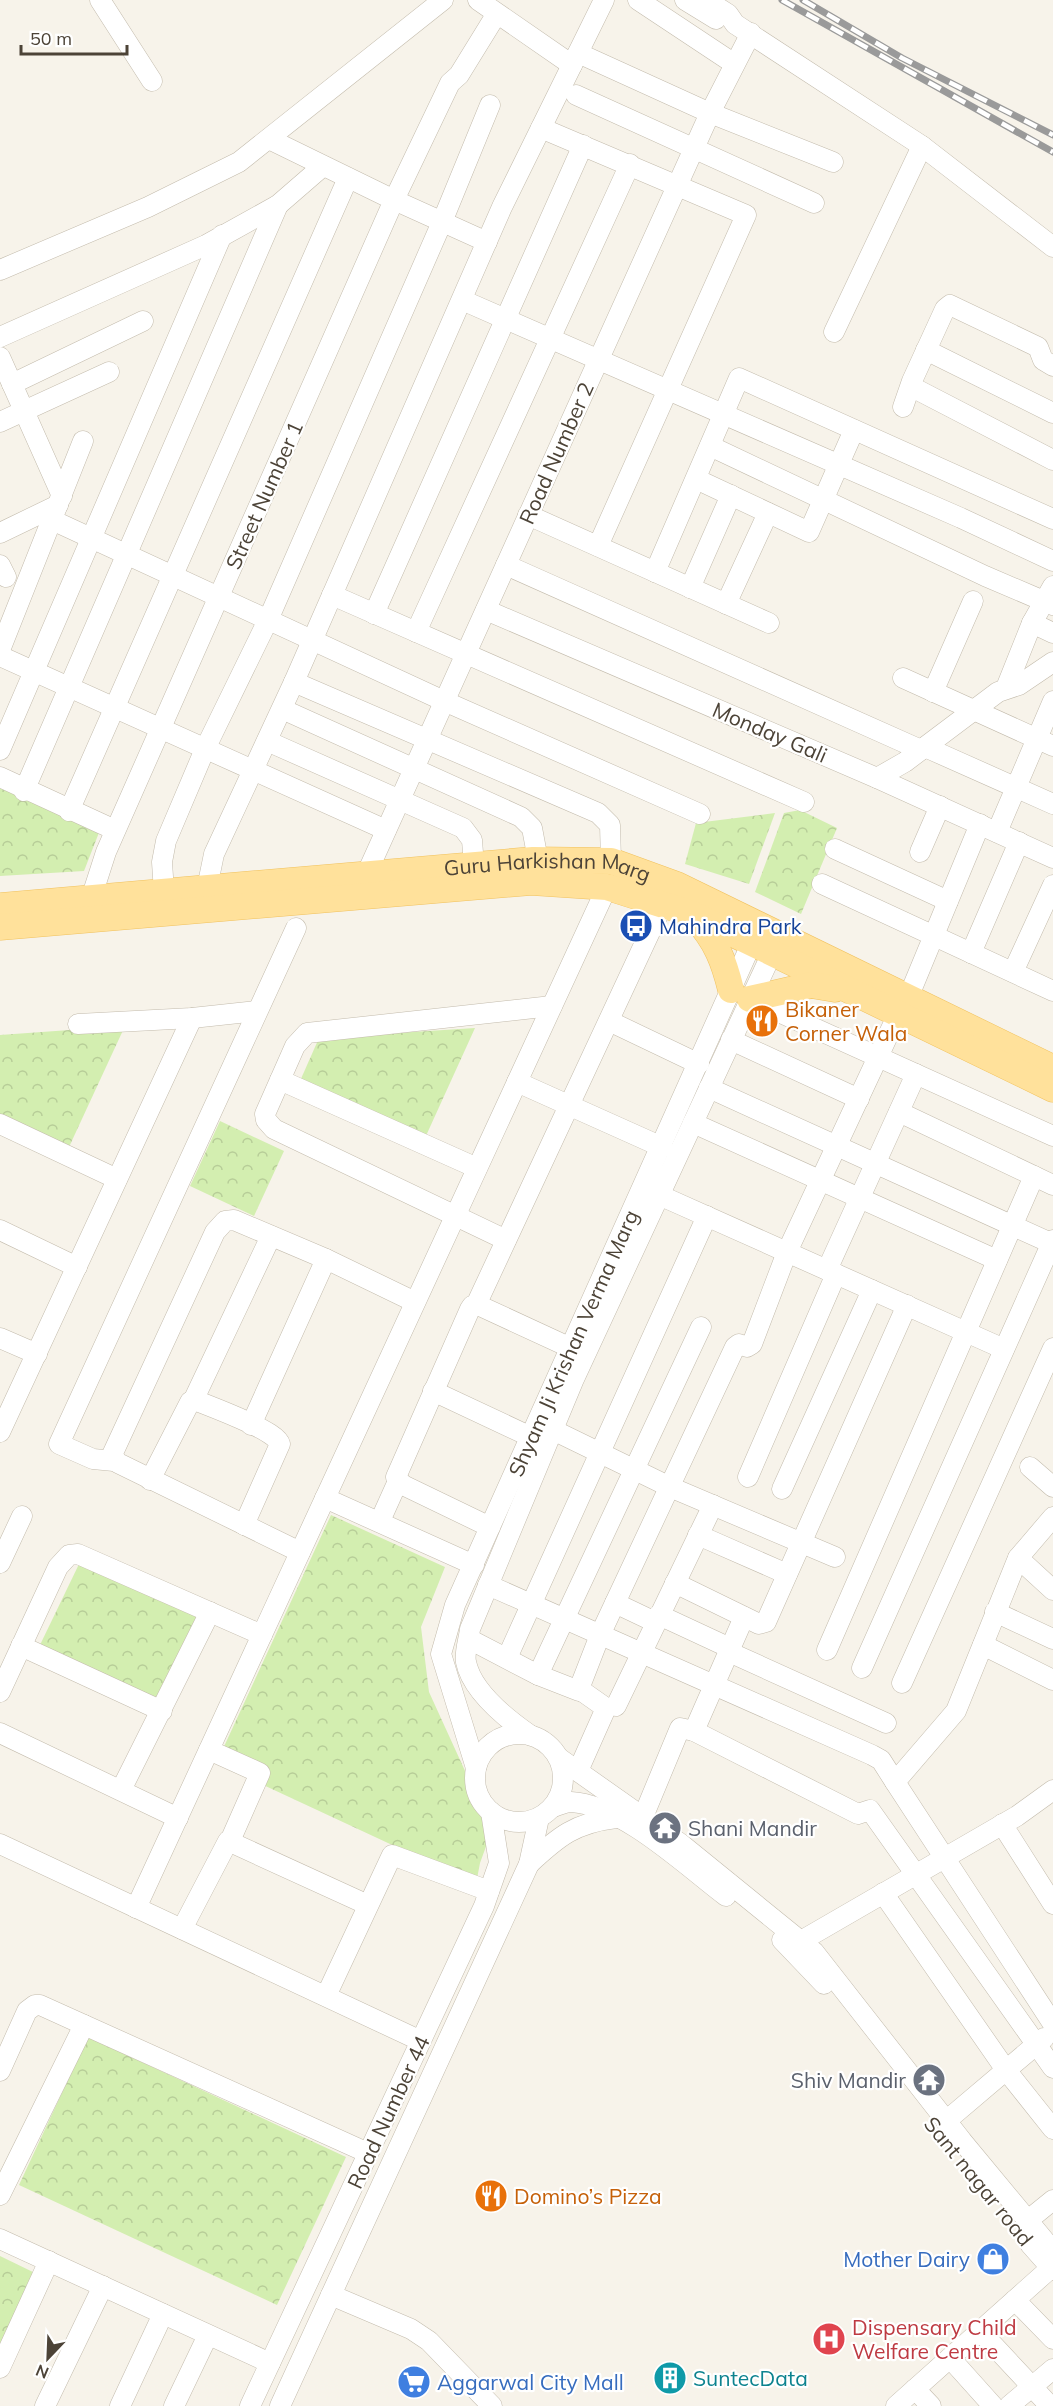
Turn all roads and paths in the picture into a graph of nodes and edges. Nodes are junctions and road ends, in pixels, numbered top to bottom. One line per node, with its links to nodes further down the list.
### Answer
1 (100, 0): 12 (street)
2 (443, 0): 17 (street)
3 (478, 0): 8 (street)
4 (604, 0): 10 (street)
5 (638, 0): 11 (street)
6 (685, 0): 9 (street)
7 (706, 0): 9 (street)
8 (496, 15): 10 (street); 26 (street, Street Number 1)
9 (743, 29): 11 (street, Road Number 2); 19 (street)
10 (575, 59): 15 (street); 16 (street)
11 (733, 63): 15 (street, Road Number 2)
12 (152, 81)
13 (576, 95): 20 (street)
14 (490, 105): 29 (street)
15 (710, 113): 20 (street, Road Number 2); 21 (street)
16 (541, 128): 18 (street); 31 (street)
17 (269, 139): 23 (street); 33 (street)
18 (583, 145): 22 (street); 35 (street)
19 (922, 146): 32 (street); 37 (street)
20 (694, 149): 25 (street, Road Number 2); 27 (street)
21 (833, 162)
22 (630, 164): 25 (street); 39 (street)
23 (323, 166): 24 (street); 28 (street)
24 (348, 178): 26 (street); 72 (street)
25 (678, 184): 42 (street, Road Number 2); 47 (street)
26 (394, 200): 29 (street); 75 (street, Street Number 1)
27 (814, 203)
28 (278, 205): 30 (street); 68 (street)
29 (442, 222): 31 (street); 83 (street)
30 (222, 236): 38 (street); 66 (street)
31 (487, 242): 34 (street)
32 (1053, 247)
33 (0, 270)
34 (462, 300): 35 (street); 74 (street)
35 (506, 319): 39 (street); 81 (street)
36 (143, 321): 45 (street)
37 (834, 332)
38 (0, 337)
39 (550, 339): 42 (street); 86 (street)
40 (926, 350): 43 (street); 46 (street); 50 (street)
41 (0, 357): 45 (street)
42 (598, 360): 47 (street); 63 (street, Road Number 2)
43 (1053, 366)
44 (109, 372): 49 (street)
45 (12, 384): 49 (street)
46 (912, 387): 48 (street); 56 (street)
47 (668, 391): 51 (street); 67 (street)
48 (903, 407)
49 (24, 410): 52 (street); 61 (street)
50 (1053, 413)
51 (724, 416): 53 (street); 55 (street); 57 (street)
52 (0, 422)
53 (854, 430): 57 (street); 64 (street)
54 (83, 441): 61 (street)
55 (710, 446): 58 (street); 60 (street)
56 (1053, 460)
57 (838, 466): 60 (street); 69 (street)
58 (696, 479): 59 (street); 71 (street)
59 (731, 495): 62 (street); 73 (street)
60 (823, 499): 62 (street); 76 (street)
61 (58, 507): 65 (street); 66 (street); 78 (street)
62 (768, 513): 79 (street)
63 (528, 515): 67 (street); 70 (street, Road Number 2)
64 (1053, 519)
65 (0, 533)
66 (92, 537): 68 (street); 93 (street)
67 (598, 546): 71 (street)
68 (127, 553): 72 (street); 96 (street)
69 (1053, 561)
70 (506, 565): 80 (street, Road Number 2); 108 (street)
71 (655, 572): 73 (street)
72 (173, 574): 75 (street); 101 (street)
73 (690, 588): 79 (street)
74 (332, 595): 81 (street); 88 (street)
75 (219, 597): 83 (street); 104 (street, Street Number 1)
76 (1050, 597): 85 (street)
77 (974, 601): 98 (street)
78 (21, 602): 82 (street); 89 (street)
79 (726, 604): 84 (street)
80 (486, 610): 90 (street, Road Number 2); 114 (street, Monday Gali)
81 (374, 614): 86 (street)
82 (0, 618)
83 (268, 620): 88 (street); 109 (street)
84 (769, 623)
85 (1032, 623): 87 (street); 97 (street)
86 (416, 632): 90 (street)
87 (1053, 633)
88 (310, 640): 95 (street); 99 (street)
89 (0, 650)
90 (465, 654): 99 (street, Road Number 2); 118 (street)
91 (0, 656): 93 (street)
92 (1053, 662): 97 (street)
93 (34, 672): 96 (street); 110 (street)
94 (903, 678): 98 (street)
95 (294, 682): 102 (street); 105 (street)
96 (69, 688): 101 (street); 116 (street)
97 (1006, 688): 103 (street)
98 (933, 692): 103 (street)
99 (444, 701): 105 (street, Road Number 2); 122 (street)
100 (1053, 701): 107 (street)
101 (114, 708): 104 (street); 121 (street)
102 (282, 709): 106 (street); 111 (street)
103 (974, 710): 107 (street); 108 (street)
104 (161, 729): 109 (street); 124 (street, Street Number 1)
105 (427, 740): 111 (street, Road Number 2); 131 (street)
106 (267, 741): 112 (street); 117 (street)
107 (1045, 743): 115 (street)
108 (923, 748): 114 (street); 115 (street)
109 (205, 749): 112 (street); 138 (street)
110 (0, 750)
111 (414, 768): 117 (street, Road Number 2); 130 (street)
112 (253, 771): 125 (street); 137 (street)
113 (0, 777): 116 (street)
114 (877, 778): 120 (street, Monday Gali)
115 (1016, 787): 119 (street); 123 (street)
116 (24, 790): 121 (street)
117 (400, 800): 125 (street, Road Number 2); 132 (street)
118 (804, 802)
119 (1053, 804)
120 (940, 806): 123 (street, Monday Gali); 128 (street)
121 (69, 811): 124 (street)
122 (700, 814)
123 (988, 828): 126 (street, Monday Gali); 139 (street)
124 (115, 830): 142 (street, Street Number 1)
125 (386, 830): 133 (street, Road Number 2)
126 (1019, 842): 129 (street, Monday Gali); 148 (street)
127 (835, 849): 139 (street)
128 (920, 852)
129 (1053, 858)
130 (538, 860): 131 (main road, Guru Harkishan Marg); 132 (main road, Guru Harkishan Marg)
131 (611, 861): 147 (main road, Guru Harkishan Marg)
132 (474, 866): 133 (main road, Guru Harkishan Marg)
133 (366, 875): 137 (main road, Guru Harkishan Marg)
134 (822, 884): 146 (street)
135 (1053, 885): 149 (street)
136 (607, 887): 140 (main road, Guru Harkishan Marg); 142 (main road, Guru Harkishan Marg); 153 (street)
137 (207, 888): 138 (main road, Guru Harkishan Marg)
138 (164, 892): 142 (main road, Guru Harkishan Marg)
139 (948, 901): 146 (street)
140 (663, 904): 143 (main road, Guru Harkishan Marg); 157 (street)
141 (0, 906): 142 (main road, Guru Harkishan Marg)
142 (88, 909): 144 (main road, Guru Harkishan Marg)
143 (692, 914): 147 (main road, Guru Harkishan Marg); 152 (main road)
144 (0, 927)
145 (297, 928): 155 (street)
146 (933, 936): 148 (street); 154 (street)
147 (766, 939): 151 (main road, Guru Harkishan Marg); 152 (street, Shyam Ji Krishan Verma Marg); 154 (main road, Guru Harkishan Marg)
148 (971, 953): 149 (street)
149 (1013, 972): 150 (street)
150 (1052, 986)
151 (850, 991): 152 (main road); 154 (main road, Guru Harkishan Marg)
152 (741, 994): 159 (street, Shyam Ji Krishan Verma Marg); 160 (street); 161 (street, Shyam Ji Krishan Verma Marg)
153 (552, 1006): 164 (street); 165 (street)
154 (903, 1006): 160 (street); 162 (main road, Guru Harkishan Marg); 167 (main road, Guru Harkishan Marg)
155 (257, 1011): 156 (street); 214 (street)
156 (192, 1018): 158 (street); 179 (street)
157 (609, 1021): 161 (street); 169 (street)
158 (78, 1024)
159 (731, 1040): 166 (street, Shyam Ji Krishan Verma Marg); 168 (street)
160 (878, 1057): 163 (street); 168 (street)
161 (699, 1064): 175 (street, Shyam Ji Krishan Verma Marg)
162 (1053, 1068)
163 (916, 1074): 170 (street); 173 (street)
164 (280, 1080): 177 (street); 184 (street)
165 (517, 1082): 169 (street); 177 (street)
166 (709, 1088): 171 (street, Shyam Ji Krishan Verma Marg); 174 (street)
167 (1053, 1089)
168 (859, 1099): 174 (street)
169 (568, 1105): 175 (street); 189 (street)
170 (899, 1112): 176 (street); 178 (street)
171 (693, 1123): 180 (street); 182 (street, Shyam Ji Krishan Verma Marg)
172 (0, 1124): 179 (street)
173 (1053, 1136)
174 (837, 1144): 176 (street); 180 (street)
175 (662, 1147): 203 (street, Shyam Ji Krishan Verma Marg)
176 (876, 1162): 183 (street); 186 (street)
177 (477, 1168): 184 (street)
178 (1034, 1176): 181 (street); 186 (street)
179 (117, 1179): 194 (street)
180 (820, 1181): 183 (street); 191 (street)
181 (1053, 1185)
182 (659, 1195): 185 (street); 210 (street, Shyam Ji Krishan Verma Marg)
183 (859, 1200): 193 (street); 195 (street)
184 (455, 1216): 189 (street); 197 (street)
185 (706, 1216): 191 (street); 213 (street)
186 (1013, 1226): 190 (street); 193 (street)
187 (0, 1230): 194 (street)
188 (271, 1236): 192 (street); 208 (street); 214 (street)
189 (506, 1240): 198 (street)
190 (1052, 1242): 204 (street)
191 (787, 1252): 195 (street); 220 (street)
192 (326, 1259): 197 (street); 209 (street)
193 (997, 1260): 201 (street)
194 (77, 1267): 206 (street)
195 (832, 1272): 196 (street); 217 (street)
196 (872, 1290): 199 (street); 222 (street)
197 (415, 1302): 223 (street)
198 (476, 1305): 203 (street); 207 (street)
199 (907, 1305): 201 (street); 231 (street)
200 (700, 1327): 216 (street)
201 (965, 1331): 204 (street); 255 (street)
202 (0, 1338): 206 (street)
203 (571, 1348): 212 (street, Shyam Ji Krishan Verma Marg)
204 (1004, 1348): 258 (street)
205 (1053, 1348): 261 (street)
206 (37, 1354): 211 (street)
207 (433, 1391): 212 (street); 219 (street)
208 (193, 1401): 209 (street); 218 (street)
209 (251, 1425): 228 (street)
210 (553, 1430): 213 (street); 239 (street, Shyam Ji Krishan Verma Marg)
211 (0, 1432)
212 (531, 1437): 229 (street, Shyam Ji Krishan Verma Marg)
213 (600, 1452): 216 (street); 242 (street)
214 (114, 1461): 218 (street)
215 (1030, 1467): 221 (street)
216 (634, 1468): 220 (street); 247 (street)
217 (748, 1477)
218 (150, 1480): 228 (street)
219 (398, 1481): 227 (street); 229 (street)
220 (670, 1487): 224 (street); 241 (street)
221 (1053, 1487)
222 (782, 1489)
223 (325, 1498): 227 (street); 232 (street)
224 (713, 1505): 230 (street); 231 (street)
225 (22, 1516): 235 (street)
226 (1053, 1517): 234 (street)
227 (380, 1521): 236 (street)
228 (244, 1525): 232 (street)
229 (490, 1527): 236 (street, Shyam Ji Krishan Verma Marg)
230 (699, 1535): 237 (street); 238 (street)
231 (801, 1542): 233 (street); 237 (street)
232 (300, 1552): 248 (street)
233 (834, 1557)
234 (1018, 1558): 240 (street); 244 (street)
235 (0, 1563)
236 (474, 1565): 273 (street, Shyam Ji Krishan Verma Marg)
237 (788, 1574): 245 (street)
238 (675, 1583): 245 (street); 246 (street)
239 (488, 1585): 242 (street); 250 (street, Shyam Ji Krishan Verma Marg)
240 (1053, 1590)
241 (615, 1603): 246 (street); 249 (street)
242 (532, 1604): 247 (street); 257 (street)
243 (210, 1612): 248 (street); 253 (street); 266 (street)
244 (995, 1612): 251 (street); 252 (street)
245 (744, 1617): 254 (street)
246 (657, 1619): 254 (street); 256 (street)
247 (563, 1620): 249 (street); 259 (street)
248 (262, 1635): 271 (street)
249 (600, 1635): 256 (street); 263 (street)
250 (469, 1639): 257 (street); 270 (street, Shyam Ji Krishan Verma Marg)
251 (1053, 1639)
252 (983, 1645): 260 (street); 275 (street)
253 (21, 1646): 264 (street); 266 (street)
254 (730, 1650): 262 (street); 267 (street)
255 (827, 1650)
256 (641, 1653): 262 (street); 265 (street)
257 (507, 1658): 259 (street)
258 (862, 1668)
259 (538, 1675): 263 (street)
260 (1053, 1680)
261 (902, 1683)
262 (715, 1685): 268 (street); 275 (street)
263 (579, 1691): 274 (street)
264 (0, 1692)
265 (616, 1706)
266 (162, 1711): 277 (street)
267 (886, 1723)
268 (694, 1731): 280 (street); 288 (street)
269 (0, 1733): 277 (street)
270 (530, 1736): 272 (street); 273 (street)
271 (209, 1750): 281 (street); 284 (street)
272 (559, 1758): 274 (street, Sant nagar road); 279 (street)
273 (476, 1768): 278 (street)
274 (578, 1771): 280 (street, Sant nagar road)
275 (895, 1782): 286 (street)
276 (1053, 1790): 283 (street)
277 (121, 1791): 281 (street)
278 (491, 1812): 279 (street); 289 (street, Road Number 44)
279 (546, 1812): 282 (street, Sant nagar road); 287 (street, Road Number 44)
280 (643, 1816): 295 (street, Sant nagar road)
281 (178, 1818): 293 (street)
282 (616, 1818): 287 (street); 312 (street, Sant nagar road)
283 (1002, 1824): 286 (street); 291 (street)
284 (230, 1841): 292 (street); 294 (street)
285 (0, 1844): 293 (street)
286 (944, 1858): 288 (street); 298 (street)
287 (529, 1864): 315 (street, Road Number 44)
288 (917, 1874): 290 (street); 301 (street)
289 (489, 1891): 292 (street); 300 (street, Road Number 44)
290 (884, 1893): 295 (street); 303 (street)
291 (1053, 1904)
292 (368, 1905): 296 (street)
293 (136, 1908): 294 (street)
294 (183, 1929): 296 (street)
295 (801, 1941): 305 (street, Sant nagar road)
296 (326, 1996): 300 (street)
297 (84, 2025): 304 (street); 307 (street); 308 (street)
298 (1053, 2025)
299 (1053, 2031): 301 (street)
300 (421, 2041): 307 (street, Road Number 44)
301 (1036, 2045): 302 (street); 303 (street)
302 (1053, 2068)
303 (1006, 2070): 305 (street); 306 (street)
304 (0, 2071)
305 (946, 2121): 310 (street, Sant nagar road)
306 (1053, 2129)
307 (368, 2153): 322 (street, Road Number 44)
308 (0, 2195)
309 (1053, 2200): 310 (street)
310 (1027, 2221): 312 (street, Sant nagar road)
311 (0, 2239): 313 (street)
312 (1052, 2258): 316 (street)
313 (49, 2262): 314 (street); 323 (street)
314 (103, 2286): 317 (street); 327 (street)
315 (331, 2295): 331 (street, Road Number 44); 332 (street)
316 (1015, 2300): 318 (street); 320 (street)
317 (163, 2314): 319 (street); 328 (street)
318 (980, 2331): 321 (street); 325 (street)
319 (208, 2335): 322 (street); 329 (street)
320 (1053, 2339)
321 (950, 2358): 326 (street); 335 (street)
322 (270, 2363): 330 (street, Road Number 44)
323 (0, 2368)
324 (1053, 2369): 325 (street)
325 (1032, 2387): 336 (street); 337 (street)
326 (915, 2389): 333 (street); 334 (street)
327 (45, 2406)
328 (120, 2406)
329 (174, 2406)
330 (250, 2406)
331 (280, 2406)
332 (492, 2406)
333 (896, 2406)
334 (931, 2406)
335 (993, 2406)
336 (1009, 2406)
337 (1050, 2406)

